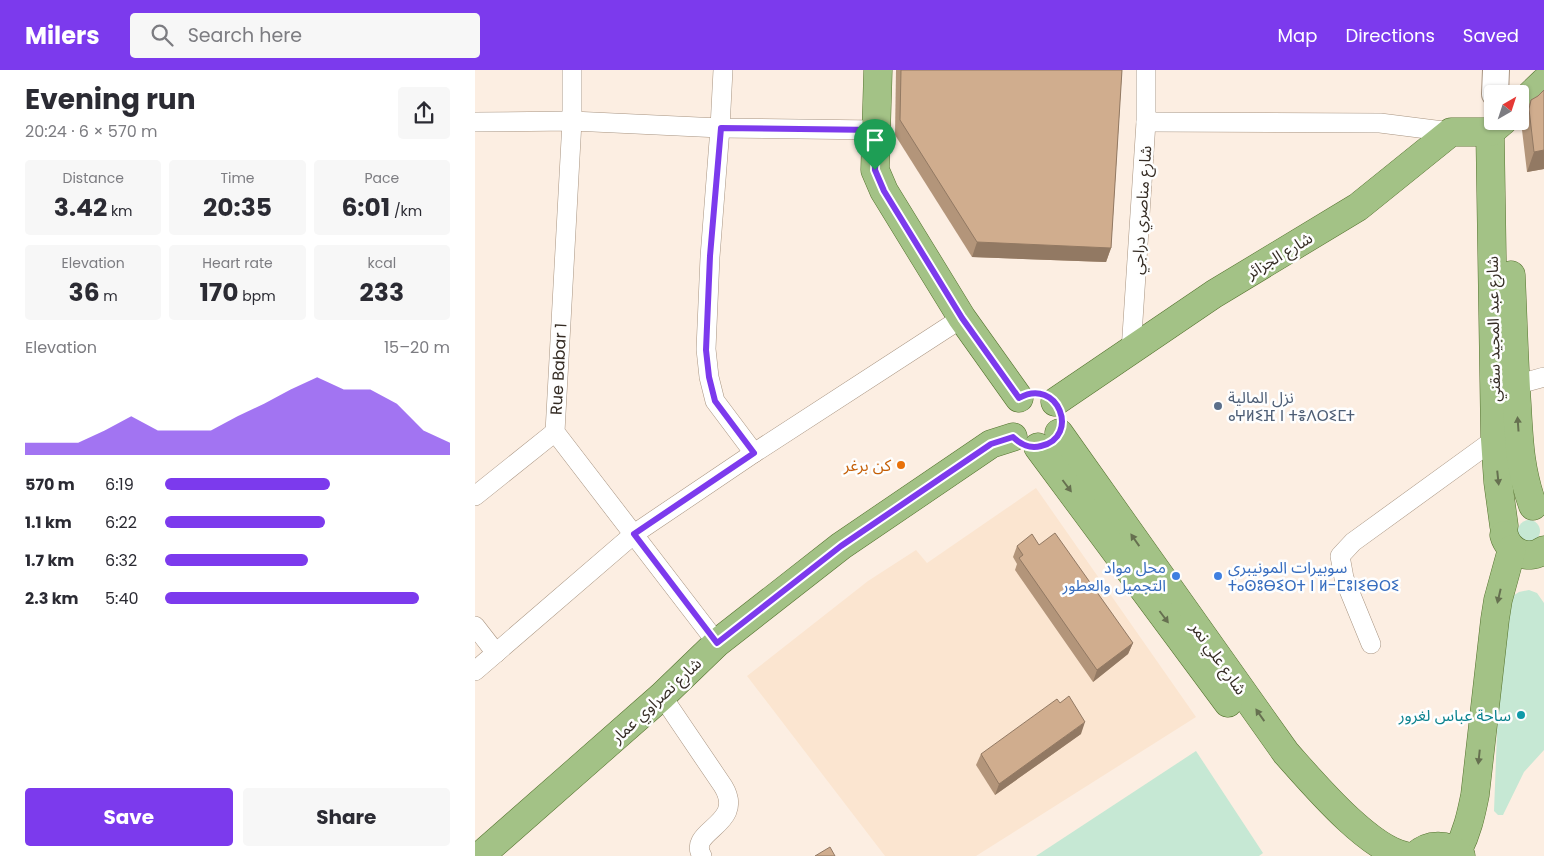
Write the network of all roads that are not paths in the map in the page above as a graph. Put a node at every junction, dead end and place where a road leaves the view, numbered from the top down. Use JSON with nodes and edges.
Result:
{"nodes":[{"id":1,"x":572,"y":70,"type":"edge"},
{"id":2,"x":723,"y":70,"type":"edge"},
{"id":3,"x":878,"y":70,"type":"edge"},
{"id":4,"x":1146,"y":70,"type":"edge"},
{"id":5,"x":1544,"y":82,"type":"edge"},
{"id":6,"x":1529,"y":96,"type":"edge"},
{"id":7,"x":572,"y":121,"type":"junction"},
{"id":8,"x":475,"y":122,"type":"edge"},
{"id":9,"x":1146,"y":122,"type":"junction"},
{"id":10,"x":1484,"y":125,"type":"edge"},
{"id":11,"x":721,"y":128,"type":"junction"},
{"id":12,"x":876,"y":130,"type":"junction"},
{"id":13,"x":1497,"y":130,"type":"edge"},
{"id":14,"x":1498,"y":130,"type":"edge"},
{"id":15,"x":1451,"y":132,"type":"junction"},
{"id":16,"x":962,"y":318,"type":"junction"},
{"id":17,"x":1131,"y":351,"type":"junction"},
{"id":18,"x":1544,"y":376,"type":"edge"},
{"id":19,"x":1515,"y":385,"type":"junction"},
{"id":20,"x":1019,"y":398,"type":"junction"},
{"id":21,"x":1055,"y":402,"type":"junction"},
{"id":22,"x":555,"y":432,"type":"junction"},
{"id":23,"x":1013,"y":437,"type":"junction"},
{"id":24,"x":1495,"y":439,"type":"junction"},
{"id":25,"x":1049,"y":440,"type":"junction"},
{"id":26,"x":754,"y":453,"type":"junction"},
{"id":27,"x":475,"y":496,"type":"edge"},
{"id":28,"x":1539,"y":508,"type":"edge"},
{"id":29,"x":634,"y":534,"type":"junction"},
{"id":30,"x":1508,"y":538,"type":"junction"},
{"id":31,"x":1544,"y":550,"type":"edge"},
{"id":32,"x":475,"y":626,"type":"edge"},
{"id":33,"x":717,"y":643,"type":"junction"},
{"id":34,"x":1371,"y":644,"type":"dead end"},
{"id":35,"x":496,"y":653,"type":"junction"},
{"id":36,"x":475,"y":671,"type":"edge"},
{"id":37,"x":662,"y":696,"type":"junction"},
{"id":38,"x":1459,"y":854,"type":"edge"},
{"id":39,"x":480,"y":856,"type":"edge"},
{"id":40,"x":702,"y":856,"type":"edge"},
{"id":41,"x":1367,"y":856,"type":"edge"},
{"id":42,"x":1406,"y":856,"type":"edge"},
{"id":43,"x":1415,"y":856,"type":"edge"}],
"edges":[{"from":1,"to":7,"type":"street","name":"Rue Babar 1"},
{"from":2,"to":11,"type":"street"},
{"from":3,"to":12,"type":"main road"},
{"from":4,"to":9,"type":"street","name":"شارع مناصري دراجي"},
{"from":5,"to":6,"type":"main road"},
{"from":7,"to":8,"type":"street"},
{"from":7,"to":11,"type":"street"},
{"from":7,"to":22,"type":"street","name":"Rue Babar 1"},
{"from":9,"to":15,"type":"street"},
{"from":9,"to":17,"type":"street","name":"شارع مناصري دراجي"},
{"from":10,"to":15,"type":"main road"},
{"from":11,"to":12,"type":"street"},
{"from":11,"to":26,"type":"street"},
{"from":12,"to":16,"type":"main road"},
{"from":13,"to":24,"type":"main road","name":"شارع عبد المجيد سقني"},
{"from":14,"to":19,"type":"main road","name":"شارع عبد المجيد سقني"},
{"from":15,"to":17,"type":"main road","name":"شارع الجزائر"},
{"from":16,"to":20,"type":"main road"},
{"from":16,"to":26,"type":"street"},
{"from":17,"to":21,"type":"main road","name":"شارع الجزائر"},
{"from":18,"to":19,"type":"street"},
{"from":28,"to":19,"type":"main road","name":"شارع عبد المجيد سقني","one_way":true},
{"from":20,"to":21,"type":"main road"},
{"from":20,"to":23,"type":"main road"},
{"from":21,"to":25,"type":"main road"},
{"from":22,"to":27,"type":"street"},
{"from":22,"to":29,"type":"street","name":"Rue Babar 1"},
{"from":23,"to":25,"type":"main road"},
{"from":23,"to":33,"type":"main road","name":"شارع نصراوي عمار"},
{"from":24,"to":30,"type":"main road","name":"شارع عبد المجيد سقني","one_way":true},
{"from":24,"to":34,"type":"street"},
{"from":25,"to":41,"type":"main road","name":"شارع علي نمر","one_way":true},
{"from":42,"to":25,"type":"main road","name":"شارع علي نمر","one_way":true},
{"from":26,"to":29,"type":"street"},
{"from":28,"to":30,"type":"main road"},
{"from":29,"to":33,"type":"street","name":"Rue Babar 1"},
{"from":29,"to":35,"type":"street"},
{"from":30,"to":31,"type":"main road"},
{"from":30,"to":38,"type":"main road","name":"شارع عبد المجيد سقني","one_way":true},
{"from":32,"to":35,"type":"street"},
{"from":33,"to":37,"type":"main road","name":"شارع نصراوي عمار"},
{"from":35,"to":36,"type":"street"},
{"from":37,"to":39,"type":"main road","name":"شارع نصراوي عمار"},
{"from":37,"to":40,"type":"street"},
{"from":38,"to":43,"type":"main road"}]}
